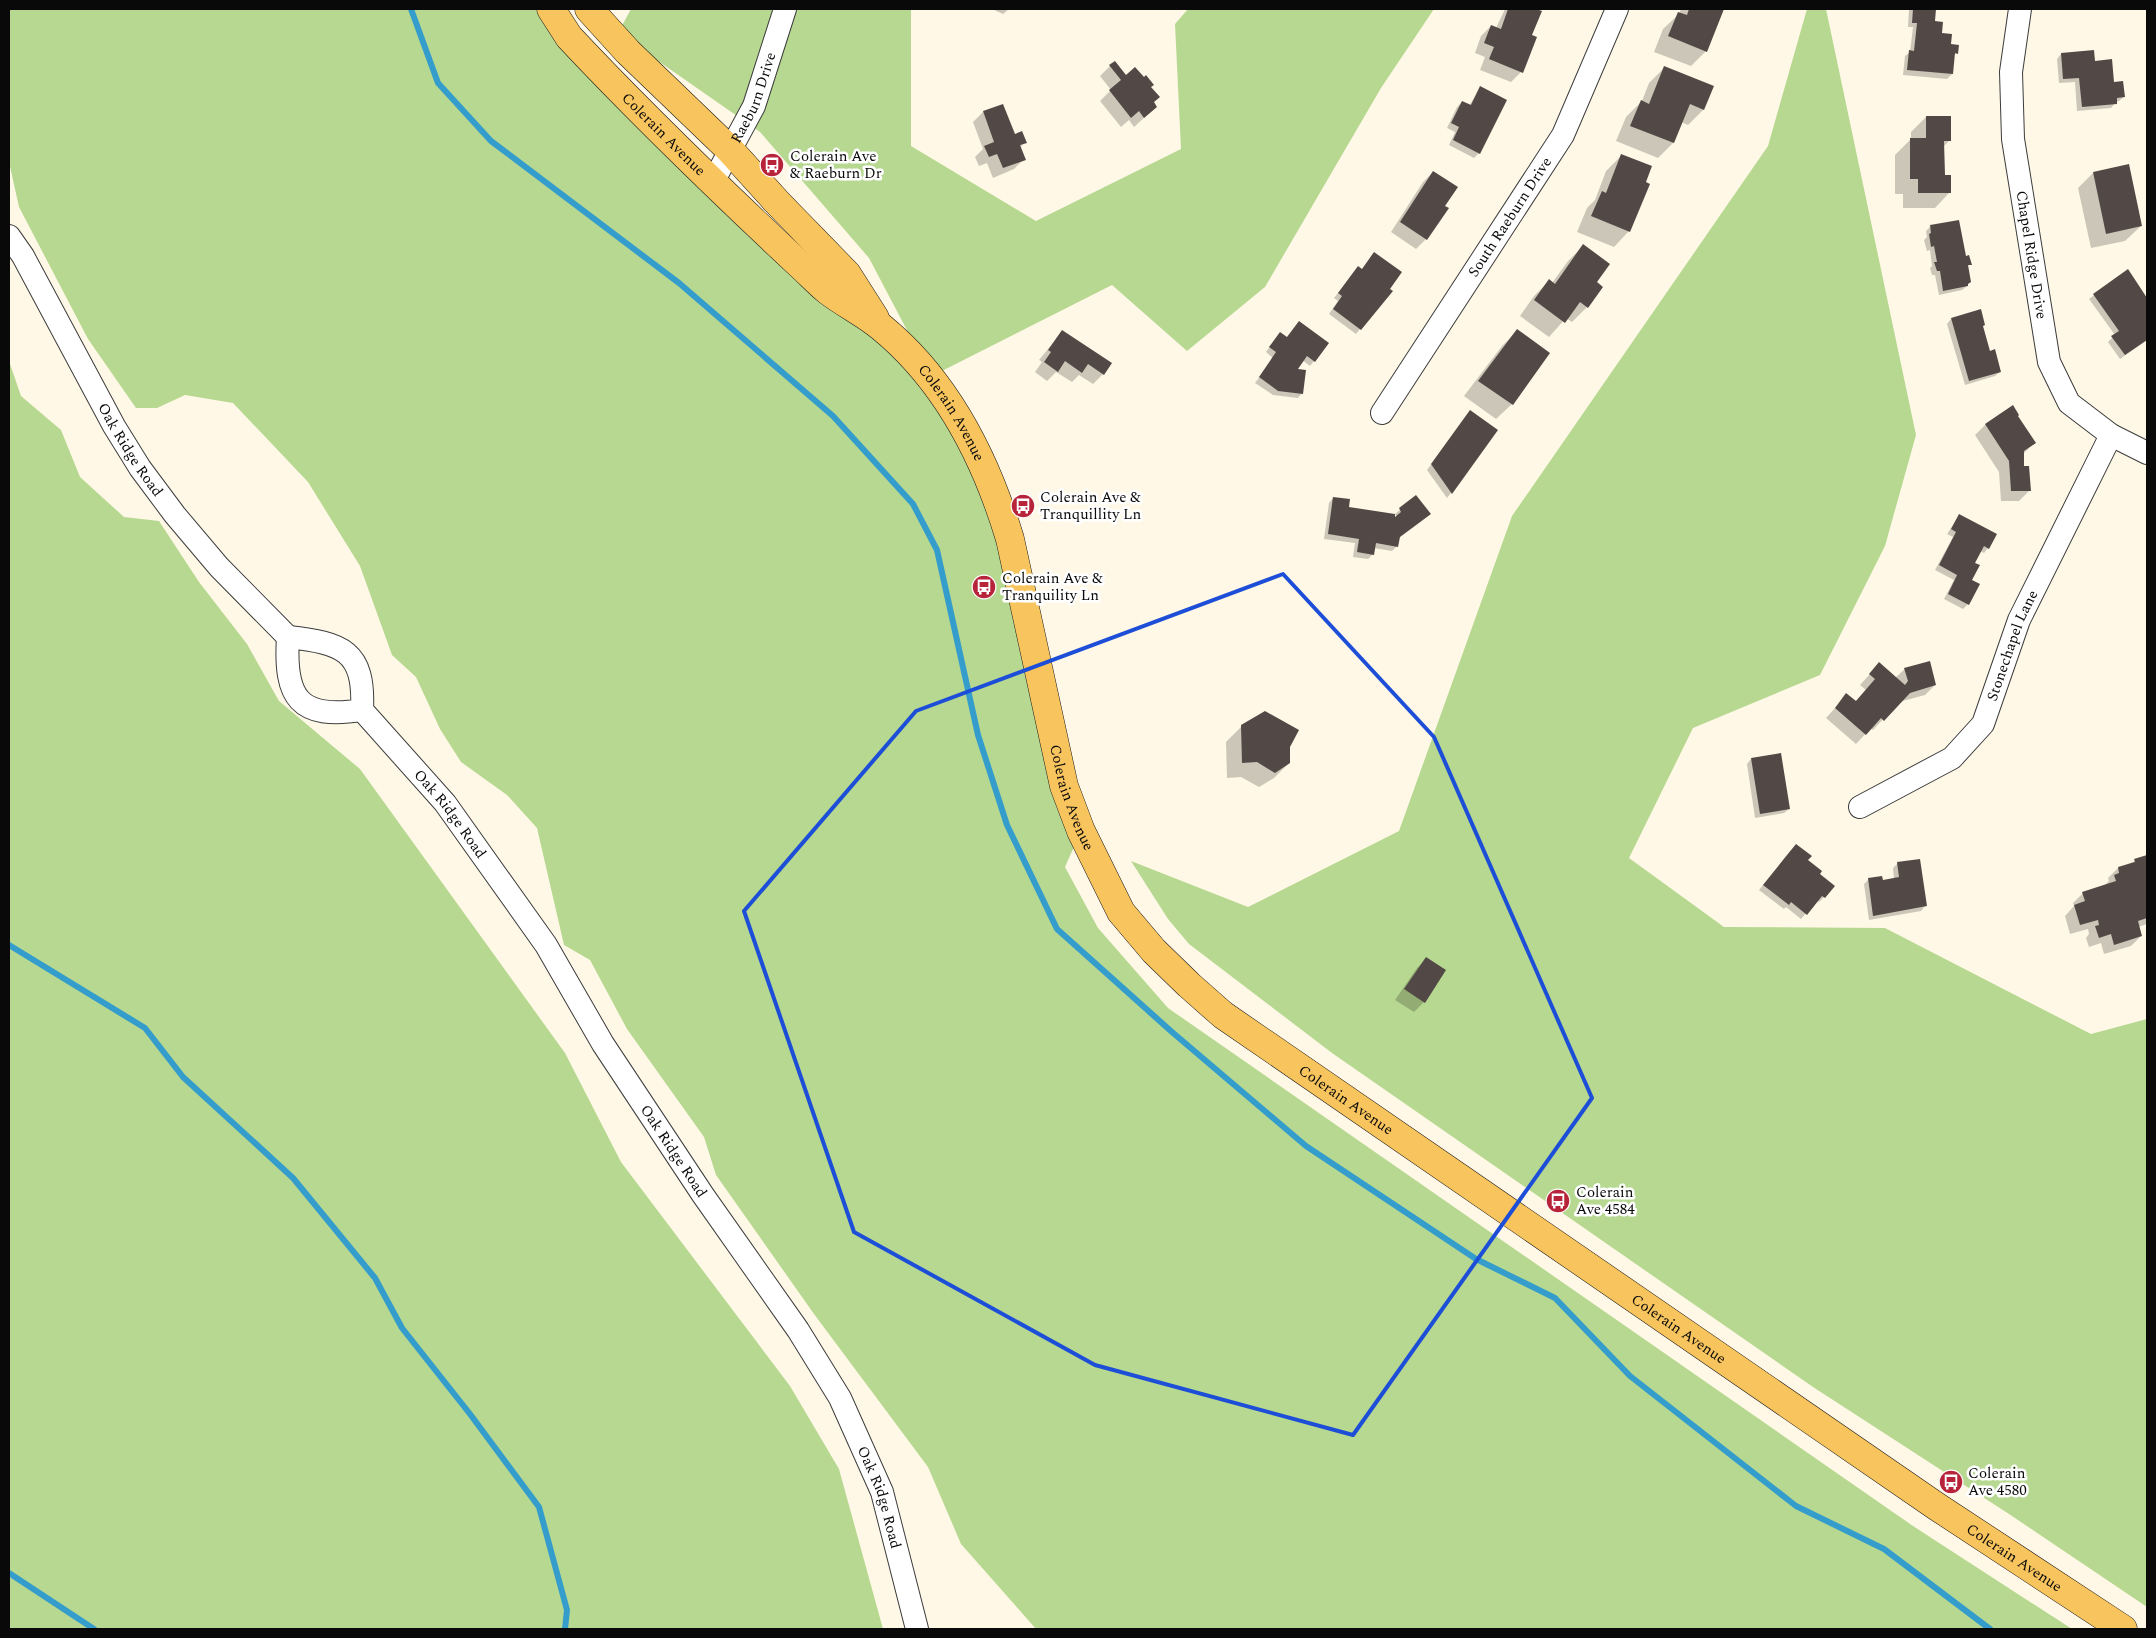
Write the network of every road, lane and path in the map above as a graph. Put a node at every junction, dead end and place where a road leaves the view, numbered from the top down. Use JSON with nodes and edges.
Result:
{"nodes":[{"id":1,"x":551,"y":9,"type":"edge"},
{"id":2,"x":589,"y":9,"type":"edge"},
{"id":3,"x":785,"y":9,"type":"edge"},
{"id":4,"x":1617,"y":9,"type":"edge"},
{"id":5,"x":2020,"y":9,"type":"edge"},
{"id":6,"x":730,"y":150,"type":"junction"},
{"id":7,"x":712,"y":182,"type":"junction"},
{"id":8,"x":9,"y":236,"type":"edge"},
{"id":9,"x":880,"y":326,"type":"junction"},
{"id":10,"x":1382,"y":413,"type":"dead end"},
{"id":11,"x":2111,"y":435,"type":"junction"},
{"id":12,"x":2147,"y":453,"type":"edge"},
{"id":13,"x":288,"y":637,"type":"junction"},
{"id":14,"x":362,"y":710,"type":"junction"},
{"id":15,"x":1860,"y":807,"type":"dead end"},
{"id":16,"x":917,"y":1629,"type":"edge"},
{"id":17,"x":2123,"y":1629,"type":"edge"}],
"edges":[{"from":1,"to":7,"type":"main road","name":"Colerain Avenue"},
{"from":2,"to":6,"type":"main road","name":"Colerain Avenue"},
{"from":3,"to":6,"type":"street","name":"Raeburn Drive"},
{"from":4,"to":10,"type":"street","name":"South Raeburn Drive"},
{"from":5,"to":11,"type":"street","name":"Chapel Ridge Drive"},
{"from":6,"to":7,"type":"street","name":"Raeburn Drive"},
{"from":6,"to":9,"type":"main road","name":"Colerain Avenue"},
{"from":7,"to":9,"type":"main road","name":"Colerain Avenue"},
{"from":8,"to":13,"type":"street","name":"Oak Ridge Road"},
{"from":9,"to":17,"type":"main road","name":"Colerain Avenue"},
{"from":11,"to":12,"type":"street","name":"Chapel Ridge Drive"},
{"from":11,"to":15,"type":"street","name":"Stonechapel Lane"},
{"from":13,"to":14,"type":"street"},
{"from":13,"to":14,"type":"street"},
{"from":14,"to":16,"type":"street","name":"Oak Ridge Road"}]}
